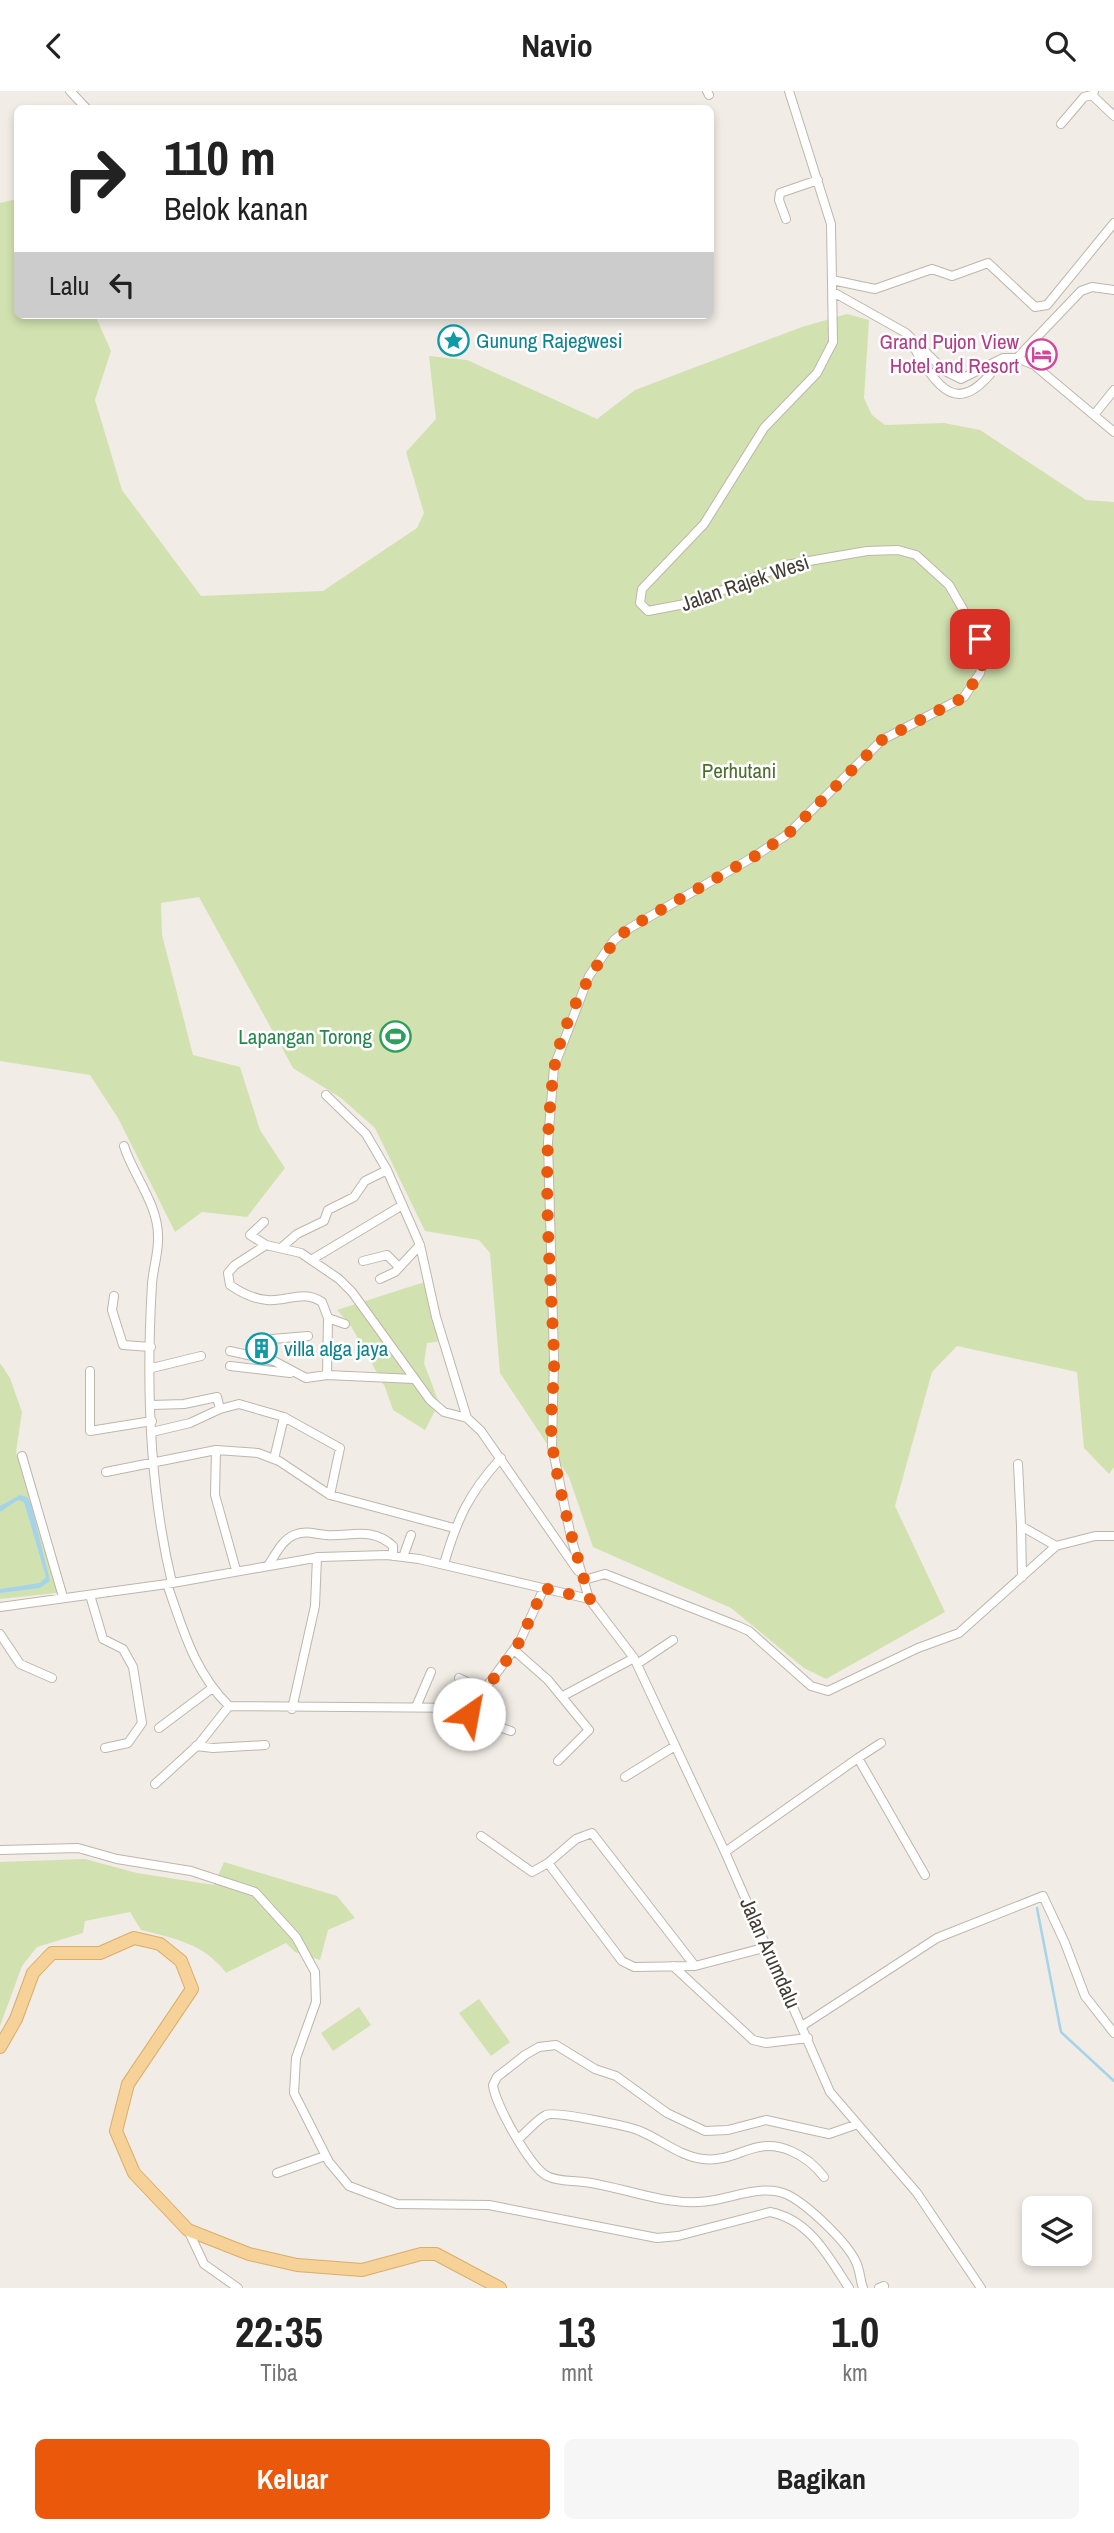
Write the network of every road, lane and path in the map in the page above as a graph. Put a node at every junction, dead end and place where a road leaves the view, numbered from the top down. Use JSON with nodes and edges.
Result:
{"nodes":[{"id":1,"x":70,"y":91,"type":"edge"},
{"id":2,"x":789,"y":91,"type":"edge"},
{"id":3,"x":1093,"y":93,"type":"edge"},
{"id":4,"x":83,"y":105,"type":"edge"},
{"id":5,"x":1114,"y":115,"type":"edge"},
{"id":6,"x":1061,"y":124,"type":"dead end"},
{"id":7,"x":818,"y":180,"type":"junction"},
{"id":8,"x":786,"y":219,"type":"dead end"},
{"id":9,"x":1114,"y":223,"type":"edge"},
{"id":10,"x":832,"y":280,"type":"junction"},
{"id":11,"x":1114,"y":290,"type":"edge"},
{"id":12,"x":833,"y":292,"type":"junction"},
{"id":13,"x":906,"y":333,"type":"junction"},
{"id":14,"x":1003,"y":358,"type":"junction"},
{"id":15,"x":1017,"y":358,"type":"junction"},
{"id":16,"x":1114,"y":390,"type":"edge"},
{"id":17,"x":1094,"y":415,"type":"junction"},
{"id":18,"x":1114,"y":432,"type":"edge"},
{"id":19,"x":326,"y":1095,"type":"dead end"},
{"id":20,"x":124,"y":1146,"type":"dead end"},
{"id":21,"x":387,"y":1170,"type":"junction"},
{"id":22,"x":401,"y":1206,"type":"junction"},
{"id":23,"x":264,"y":1222,"type":"dead end"},
{"id":24,"x":266,"y":1245,"type":"junction"},
{"id":25,"x":420,"y":1245,"type":"junction"},
{"id":26,"x":282,"y":1247,"type":"junction"},
{"id":27,"x":310,"y":1260,"type":"junction"},
{"id":28,"x":363,"y":1261,"type":"dead end"},
{"id":29,"x":398,"y":1266,"type":"junction"},
{"id":30,"x":380,"y":1279,"type":"dead end"},
{"id":31,"x":114,"y":1296,"type":"dead end"},
{"id":32,"x":328,"y":1318,"type":"junction"},
{"id":33,"x":345,"y":1324,"type":"dead end"},
{"id":34,"x":308,"y":1336,"type":"dead end"},
{"id":35,"x":151,"y":1347,"type":"junction"},
{"id":36,"x":230,"y":1350,"type":"dead end"},
{"id":37,"x":201,"y":1356,"type":"dead end"},
{"id":38,"x":264,"y":1358,"type":"junction"},
{"id":39,"x":230,"y":1366,"type":"dead end"},
{"id":40,"x":152,"y":1368,"type":"junction"},
{"id":41,"x":90,"y":1371,"type":"dead end"},
{"id":42,"x":296,"y":1374,"type":"junction"},
{"id":43,"x":327,"y":1375,"type":"junction"},
{"id":44,"x":414,"y":1380,"type":"junction"},
{"id":45,"x":152,"y":1405,"type":"junction"},
{"id":46,"x":220,"y":1409,"type":"junction"},
{"id":47,"x":284,"y":1417,"type":"junction"},
{"id":48,"x":467,"y":1418,"type":"junction"},
{"id":49,"x":152,"y":1421,"type":"junction"},
{"id":50,"x":152,"y":1432,"type":"junction"},
{"id":51,"x":216,"y":1450,"type":"junction"},
{"id":52,"x":22,"y":1455,"type":"dead end"},
{"id":53,"x":501,"y":1458,"type":"junction"},
{"id":54,"x":274,"y":1459,"type":"junction"},
{"id":55,"x":1018,"y":1464,"type":"dead end"},
{"id":56,"x":153,"y":1465,"type":"junction"},
{"id":57,"x":106,"y":1472,"type":"dead end"},
{"id":58,"x":330,"y":1495,"type":"junction"},
{"id":59,"x":1021,"y":1526,"type":"junction"},
{"id":60,"x":454,"y":1528,"type":"junction"},
{"id":61,"x":411,"y":1535,"type":"dead end"},
{"id":62,"x":1114,"y":1536,"type":"edge"},
{"id":63,"x":1056,"y":1546,"type":"junction"},
{"id":64,"x":393,"y":1556,"type":"junction"},
{"id":65,"x":317,"y":1557,"type":"junction"},
{"id":66,"x":403,"y":1557,"type":"junction"},
{"id":67,"x":269,"y":1564,"type":"junction"},
{"id":68,"x":444,"y":1564,"type":"junction"},
{"id":69,"x":236,"y":1570,"type":"junction"},
{"id":70,"x":1022,"y":1577,"type":"junction"},
{"id":71,"x":583,"y":1578,"type":"junction"},
{"id":72,"x":169,"y":1583,"type":"junction"},
{"id":73,"x":544,"y":1588,"type":"junction"},
{"id":74,"x":90,"y":1595,"type":"junction"},
{"id":75,"x":63,"y":1597,"type":"junction"},
{"id":76,"x":590,"y":1599,"type":"junction"},
{"id":77,"x":0,"y":1607,"type":"edge"},
{"id":78,"x":0,"y":1634,"type":"edge"},
{"id":79,"x":673,"y":1640,"type":"dead end"},
{"id":80,"x":514,"y":1650,"type":"junction"},
{"id":81,"x":635,"y":1661,"type":"junction"},
{"id":82,"x":431,"y":1672,"type":"dead end"},
{"id":83,"x":52,"y":1678,"type":"dead end"},
{"id":84,"x":459,"y":1678,"type":"dead end"},
{"id":85,"x":211,"y":1689,"type":"junction"},
{"id":86,"x":483,"y":1690,"type":"junction"},
{"id":87,"x":563,"y":1696,"type":"junction"},
{"id":88,"x":229,"y":1706,"type":"junction"},
{"id":89,"x":416,"y":1707,"type":"junction"},
{"id":90,"x":471,"y":1708,"type":"junction"},
{"id":91,"x":292,"y":1709,"type":"junction"},
{"id":92,"x":159,"y":1728,"type":"dead end"},
{"id":93,"x":511,"y":1731,"type":"dead end"},
{"id":94,"x":881,"y":1743,"type":"dead end"},
{"id":95,"x":265,"y":1745,"type":"dead end"},
{"id":96,"x":197,"y":1746,"type":"junction"},
{"id":97,"x":675,"y":1746,"type":"junction"},
{"id":98,"x":105,"y":1748,"type":"dead end"},
{"id":99,"x":858,"y":1758,"type":"junction"},
{"id":100,"x":558,"y":1761,"type":"dead end"},
{"id":101,"x":625,"y":1777,"type":"dead end"},
{"id":102,"x":155,"y":1784,"type":"dead end"},
{"id":103,"x":481,"y":1836,"type":"dead end"},
{"id":104,"x":0,"y":1850,"type":"edge"},
{"id":105,"x":725,"y":1852,"type":"junction"},
{"id":106,"x":548,"y":1863,"type":"junction"},
{"id":107,"x":925,"y":1875,"type":"dead end"},
{"id":108,"x":767,"y":1947,"type":"junction"},
{"id":109,"x":673,"y":1966,"type":"junction"},
{"id":110,"x":695,"y":1966,"type":"junction"},
{"id":111,"x":802,"y":2026,"type":"junction"},
{"id":112,"x":1114,"y":2033,"type":"edge"},
{"id":113,"x":807,"y":2038,"type":"junction"},
{"id":114,"x":0,"y":2047,"type":"edge"},
{"id":115,"x":855,"y":2125,"type":"junction"},
{"id":116,"x":518,"y":2139,"type":"junction"},
{"id":117,"x":325,"y":2156,"type":"junction"},
{"id":118,"x":277,"y":2173,"type":"dead end"},
{"id":119,"x":824,"y":2178,"type":"dead end"},
{"id":120,"x":188,"y":2230,"type":"junction"},
{"id":121,"x":238,"y":2288,"type":"edge"},
{"id":122,"x":500,"y":2288,"type":"edge"},
{"id":123,"x":849,"y":2288,"type":"edge"},
{"id":124,"x":863,"y":2288,"type":"edge"},
{"id":125,"x":981,"y":2288,"type":"edge"}],
"edges":[{"from":1,"to":4,"type":"street"},
{"from":2,"to":7,"type":"street","name":"Jalan Rajek Wesi"},
{"from":3,"to":5,"type":"street"},
{"from":3,"to":6,"type":"street"},
{"from":7,"to":8,"type":"street"},
{"from":7,"to":10,"type":"street","name":"Jalan Rajek Wesi"},
{"from":9,"to":10,"type":"street"},
{"from":10,"to":12,"type":"street","name":"Jalan Rajek Wesi"},
{"from":11,"to":15,"type":"street"},
{"from":12,"to":13,"type":"street"},
{"from":12,"to":71,"type":"street","name":"Jalan Rajek Wesi"},
{"from":13,"to":14,"type":"street"},
{"from":13,"to":14,"type":"street"},
{"from":14,"to":15,"type":"street"},
{"from":15,"to":17,"type":"street"},
{"from":16,"to":17,"type":"street"},
{"from":17,"to":18,"type":"street"},
{"from":19,"to":21,"type":"street"},
{"from":20,"to":35,"type":"street"},
{"from":21,"to":22,"type":"street"},
{"from":21,"to":26,"type":"street"},
{"from":22,"to":25,"type":"street"},
{"from":22,"to":27,"type":"street"},
{"from":23,"to":24,"type":"street"},
{"from":24,"to":26,"type":"street"},
{"from":24,"to":32,"type":"street"},
{"from":25,"to":29,"type":"street"},
{"from":25,"to":48,"type":"street"},
{"from":26,"to":27,"type":"street"},
{"from":27,"to":44,"type":"street"},
{"from":28,"to":29,"type":"street"},
{"from":29,"to":30,"type":"street"},
{"from":31,"to":35,"type":"street"},
{"from":32,"to":33,"type":"street"},
{"from":32,"to":43,"type":"street"},
{"from":34,"to":38,"type":"street"},
{"from":35,"to":40,"type":"street"},
{"from":36,"to":38,"type":"street"},
{"from":37,"to":40,"type":"street"},
{"from":38,"to":42,"type":"street"},
{"from":39,"to":42,"type":"street"},
{"from":40,"to":45,"type":"street"},
{"from":41,"to":49,"type":"street"},
{"from":42,"to":43,"type":"street"},
{"from":43,"to":44,"type":"street"},
{"from":44,"to":48,"type":"street"},
{"from":45,"to":46,"type":"street"},
{"from":45,"to":49,"type":"street"},
{"from":46,"to":47,"type":"street"},
{"from":46,"to":50,"type":"street"},
{"from":47,"to":54,"type":"street"},
{"from":47,"to":58,"type":"street"},
{"from":48,"to":53,"type":"street"},
{"from":49,"to":50,"type":"street"},
{"from":50,"to":56,"type":"street"},
{"from":51,"to":54,"type":"street"},
{"from":51,"to":56,"type":"street"},
{"from":51,"to":69,"type":"street"},
{"from":52,"to":75,"type":"street"},
{"from":53,"to":60,"type":"street"},
{"from":53,"to":71,"type":"street"},
{"from":54,"to":58,"type":"street"},
{"from":55,"to":59,"type":"street"},
{"from":56,"to":57,"type":"street"},
{"from":56,"to":72,"type":"street"},
{"from":58,"to":60,"type":"street"},
{"from":59,"to":63,"type":"street"},
{"from":59,"to":70,"type":"street"},
{"from":60,"to":68,"type":"street"},
{"from":61,"to":66,"type":"street"},
{"from":62,"to":63,"type":"street"},
{"from":63,"to":70,"type":"street"},
{"from":64,"to":65,"type":"street"},
{"from":64,"to":66,"type":"street"},
{"from":64,"to":67,"type":"street"},
{"from":65,"to":67,"type":"street"},
{"from":65,"to":91,"type":"street"},
{"from":66,"to":68,"type":"street"},
{"from":67,"to":69,"type":"street"},
{"from":68,"to":73,"type":"street"},
{"from":69,"to":72,"type":"street"},
{"from":70,"to":71,"type":"street"},
{"from":71,"to":76,"type":"street","name":"Jalan Rajek Wesi"},
{"from":72,"to":74,"type":"street"},
{"from":72,"to":85,"type":"street"},
{"from":73,"to":76,"type":"street"},
{"from":73,"to":80,"type":"street"},
{"from":74,"to":75,"type":"street"},
{"from":74,"to":98,"type":"street"},
{"from":75,"to":77,"type":"street"},
{"from":76,"to":81,"type":"street","name":"Jalan Arumdalu"},
{"from":78,"to":83,"type":"street"},
{"from":79,"to":81,"type":"street"},
{"from":80,"to":86,"type":"street"},
{"from":80,"to":87,"type":"street"},
{"from":81,"to":87,"type":"street"},
{"from":81,"to":97,"type":"street","name":"Jalan Arumdalu"},
{"from":82,"to":89,"type":"street"},
{"from":84,"to":86,"type":"street"},
{"from":85,"to":88,"type":"street"},
{"from":85,"to":92,"type":"street"},
{"from":86,"to":90,"type":"street"},
{"from":87,"to":100,"type":"street"},
{"from":88,"to":91,"type":"street"},
{"from":88,"to":96,"type":"street"},
{"from":89,"to":90,"type":"street"},
{"from":89,"to":91,"type":"street"},
{"from":90,"to":93,"type":"street"},
{"from":94,"to":99,"type":"street"},
{"from":95,"to":96,"type":"street"},
{"from":96,"to":102,"type":"street"},
{"from":97,"to":101,"type":"street"},
{"from":97,"to":105,"type":"street","name":"Jalan Arumdalu"},
{"from":99,"to":105,"type":"street"},
{"from":99,"to":107,"type":"street"},
{"from":103,"to":106,"type":"street"},
{"from":104,"to":117,"type":"street"},
{"from":105,"to":108,"type":"street","name":"Jalan Arumdalu"},
{"from":106,"to":109,"type":"street"},
{"from":106,"to":110,"type":"street"},
{"from":108,"to":110,"type":"street"},
{"from":108,"to":111,"type":"street","name":"Jalan Arumdalu"},
{"from":109,"to":110,"type":"street"},
{"from":109,"to":113,"type":"street"},
{"from":111,"to":112,"type":"street"},
{"from":111,"to":113,"type":"street","name":"Jalan Arumdalu"},
{"from":113,"to":115,"type":"street","name":"Jalan Arumdalu"},
{"from":114,"to":120,"type":"main road"},
{"from":115,"to":116,"type":"street"},
{"from":115,"to":125,"type":"street","name":"Jalan Arumdalu"},
{"from":116,"to":119,"type":"street"},
{"from":116,"to":124,"type":"street"},
{"from":117,"to":118,"type":"street"},
{"from":117,"to":123,"type":"street"},
{"from":120,"to":121,"type":"street"},
{"from":120,"to":122,"type":"main road"}]}
